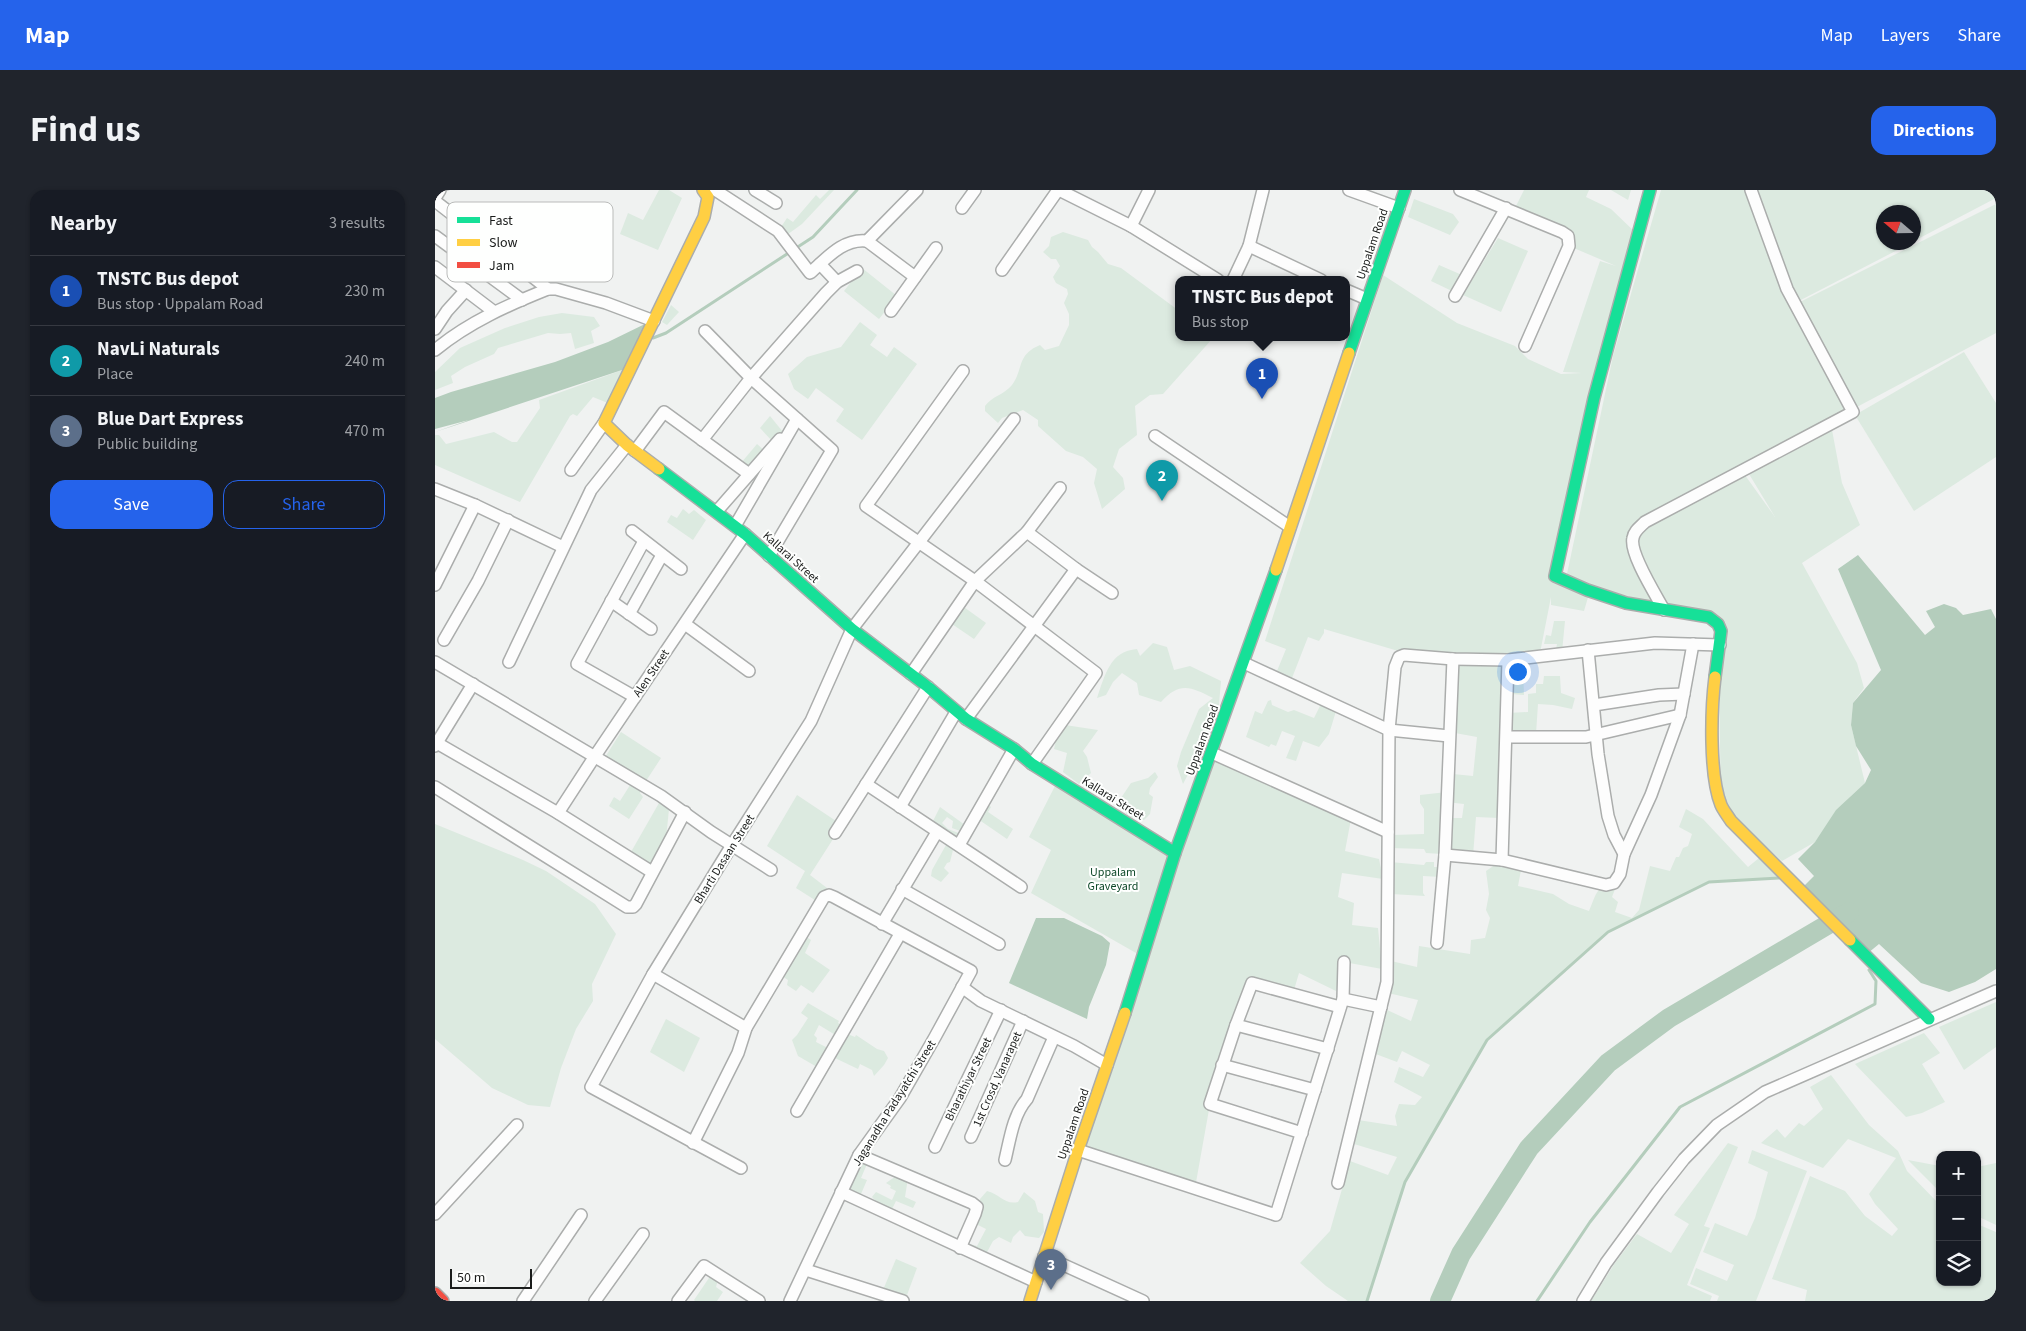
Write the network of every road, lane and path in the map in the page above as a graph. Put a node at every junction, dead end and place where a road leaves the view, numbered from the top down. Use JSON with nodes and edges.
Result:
{"nodes":[{"id":1,"x":440,"y":190,"type":"edge"},
{"id":2,"x":703,"y":190,"type":"edge"},
{"id":3,"x":715,"y":190,"type":"edge"},
{"id":4,"x":755,"y":190,"type":"edge"},
{"id":5,"x":917,"y":190,"type":"edge"},
{"id":6,"x":975,"y":190,"type":"edge"},
{"id":7,"x":1059,"y":190,"type":"edge"},
{"id":8,"x":1149,"y":190,"type":"edge"},
{"id":9,"x":1263,"y":190,"type":"edge"},
{"id":10,"x":1349,"y":190,"type":"edge"},
{"id":11,"x":1405,"y":190,"type":"edge"},
{"id":12,"x":1460,"y":190,"type":"edge"},
{"id":13,"x":1650,"y":190,"type":"edge"},
{"id":14,"x":1751,"y":190,"type":"edge"},
{"id":15,"x":435,"y":199,"type":"edge"},
{"id":16,"x":776,"y":203,"type":"dead end"},
{"id":17,"x":962,"y":208,"type":"dead end"},
{"id":18,"x":1399,"y":208,"type":"junction"},
{"id":19,"x":1506,"y":208,"type":"junction"},
{"id":20,"x":447,"y":209,"type":"edge"},
{"id":21,"x":1131,"y":226,"type":"junction"},
{"id":22,"x":435,"y":236,"type":"edge"},
{"id":23,"x":867,"y":241,"type":"junction"},
{"id":24,"x":447,"y":245,"type":"edge"},
{"id":25,"x":1249,"y":246,"type":"junction"},
{"id":26,"x":936,"y":248,"type":"dead end"},
{"id":27,"x":820,"y":264,"type":"junction"},
{"id":28,"x":857,"y":270,"type":"dead end"},
{"id":29,"x":1002,"y":270,"type":"dead end"},
{"id":30,"x":1212,"y":276,"type":"edge"},
{"id":31,"x":1235,"y":276,"type":"edge"},
{"id":32,"x":1313,"y":276,"type":"edge"},
{"id":33,"x":915,"y":277,"type":"junction"},
{"id":34,"x":453,"y":282,"type":"edge"},
{"id":35,"x":498,"y":282,"type":"edge"},
{"id":36,"x":539,"y":282,"type":"edge"},
{"id":37,"x":837,"y":282,"type":"junction"},
{"id":38,"x":548,"y":289,"type":"junction"},
{"id":39,"x":466,"y":290,"type":"junction"},
{"id":40,"x":1350,"y":292,"type":"edge"},
{"id":41,"x":1455,"y":296,"type":"dead end"},
{"id":42,"x":1367,"y":299,"type":"junction"},
{"id":43,"x":522,"y":300,"type":"junction"},
{"id":44,"x":493,"y":311,"type":"junction"},
{"id":45,"x":891,"y":311,"type":"dead end"},
{"id":46,"x":653,"y":323,"type":"junction"},
{"id":47,"x":435,"y":328,"type":"edge"},
{"id":48,"x":705,"y":331,"type":"dead end"},
{"id":49,"x":451,"y":336,"type":"junction"},
{"id":50,"x":1525,"y":346,"type":"dead end"},
{"id":51,"x":435,"y":350,"type":"edge"},
{"id":52,"x":963,"y":371,"type":"dead end"},
{"id":53,"x":751,"y":378,"type":"junction"},
{"id":54,"x":797,"y":419,"type":"junction"},
{"id":55,"x":1014,"y":420,"type":"dead end"},
{"id":56,"x":604,"y":423,"type":"junction"},
{"id":57,"x":1155,"y":436,"type":"dead end"},
{"id":58,"x":702,"y":440,"type":"junction"},
{"id":59,"x":631,"y":448,"type":"junction"},
{"id":60,"x":571,"y":470,"type":"dead end"},
{"id":61,"x":749,"y":474,"type":"junction"},
{"id":62,"x":1060,"y":488,"type":"dead end"},
{"id":63,"x":435,"y":489,"type":"edge"},
{"id":64,"x":475,"y":505,"type":"junction"},
{"id":65,"x":717,"y":511,"type":"junction"},
{"id":66,"x":508,"y":520,"type":"junction"},
{"id":67,"x":735,"y":526,"type":"junction"},
{"id":68,"x":1289,"y":527,"type":"junction"},
{"id":69,"x":632,"y":531,"type":"dead end"},
{"id":70,"x":1027,"y":532,"type":"junction"},
{"id":71,"x":745,"y":534,"type":"junction"},
{"id":72,"x":644,"y":541,"type":"junction"},
{"id":73,"x":920,"y":543,"type":"junction"},
{"id":74,"x":563,"y":547,"type":"junction"},
{"id":75,"x":662,"y":555,"type":"junction"},
{"id":76,"x":769,"y":556,"type":"junction"},
{"id":77,"x":1077,"y":569,"type":"junction"},
{"id":78,"x":681,"y":570,"type":"dead end"},
{"id":79,"x":975,"y":582,"type":"junction"},
{"id":80,"x":435,"y":585,"type":"edge"},
{"id":81,"x":1112,"y":593,"type":"dead end"},
{"id":82,"x":611,"y":602,"type":"junction"},
{"id":83,"x":1663,"y":610,"type":"junction"},
{"id":84,"x":629,"y":614,"type":"junction"},
{"id":85,"x":685,"y":624,"type":"junction"},
{"id":86,"x":1034,"y":627,"type":"junction"},
{"id":87,"x":651,"y":629,"type":"dead end"},
{"id":88,"x":852,"y":629,"type":"junction"},
{"id":89,"x":444,"y":640,"type":"dead end"},
{"id":90,"x":1693,"y":644,"type":"junction"},
{"id":91,"x":1719,"y":645,"type":"junction"},
{"id":92,"x":1588,"y":650,"type":"junction"},
{"id":93,"x":1453,"y":659,"type":"junction"},
{"id":94,"x":1508,"y":660,"type":"junction"},
{"id":95,"x":435,"y":662,"type":"edge"},
{"id":96,"x":509,"y":662,"type":"dead end"},
{"id":97,"x":1244,"y":663,"type":"junction"},
{"id":98,"x":749,"y":671,"type":"dead end"},
{"id":99,"x":911,"y":674,"type":"junction"},
{"id":100,"x":473,"y":684,"type":"junction"},
{"id":101,"x":928,"y":687,"type":"junction"},
{"id":102,"x":1684,"y":694,"type":"junction"},
{"id":103,"x":635,"y":697,"type":"junction"},
{"id":104,"x":1594,"y":705,"type":"junction"},
{"id":105,"x":956,"y":712,"type":"junction"},
{"id":106,"x":1680,"y":715,"type":"junction"},
{"id":107,"x":966,"y":719,"type":"junction"},
{"id":108,"x":1389,"y":730,"type":"junction"},
{"id":109,"x":1597,"y":735,"type":"junction"},
{"id":110,"x":1449,"y":736,"type":"junction"},
{"id":111,"x":1507,"y":737,"type":"junction"},
{"id":112,"x":436,"y":744,"type":"edge"},
{"id":113,"x":1014,"y":749,"type":"junction"},
{"id":114,"x":1212,"y":753,"type":"junction"},
{"id":115,"x":595,"y":756,"type":"junction"},
{"id":116,"x":1032,"y":764,"type":"junction"},
{"id":117,"x":866,"y":784,"type":"junction"},
{"id":118,"x":435,"y":787,"type":"edge"},
{"id":119,"x":900,"y":807,"type":"junction"},
{"id":120,"x":685,"y":812,"type":"junction"},
{"id":121,"x":558,"y":813,"type":"junction"},
{"id":122,"x":937,"y":832,"type":"junction"},
{"id":123,"x":1388,"y":832,"type":"junction"},
{"id":124,"x":835,"y":833,"type":"dead end"},
{"id":125,"x":959,"y":844,"type":"junction"},
{"id":126,"x":731,"y":845,"type":"junction"},
{"id":127,"x":1175,"y":853,"type":"junction"},
{"id":128,"x":1624,"y":854,"type":"junction"},
{"id":129,"x":1445,"y":855,"type":"junction"},
{"id":130,"x":1502,"y":860,"type":"junction"},
{"id":131,"x":771,"y":870,"type":"dead end"},
{"id":132,"x":652,"y":872,"type":"junction"},
{"id":133,"x":1021,"y":887,"type":"dead end"},
{"id":134,"x":902,"y":889,"type":"junction"},
{"id":135,"x":882,"y":924,"type":"junction"},
{"id":136,"x":900,"y":934,"type":"junction"},
{"id":137,"x":1437,"y":943,"type":"dead end"},
{"id":138,"x":999,"y":944,"type":"dead end"},
{"id":139,"x":1344,"y":962,"type":"dead end"},
{"id":140,"x":653,"y":974,"type":"junction"},
{"id":141,"x":962,"y":988,"type":"junction"},
{"id":142,"x":1996,"y":991,"type":"edge"},
{"id":143,"x":1342,"y":1003,"type":"junction"},
{"id":144,"x":1381,"y":1007,"type":"junction"},
{"id":145,"x":1001,"y":1010,"type":"junction"},
{"id":146,"x":1929,"y":1019,"type":"junction"},
{"id":147,"x":1023,"y":1021,"type":"junction"},
{"id":148,"x":1236,"y":1024,"type":"junction"},
{"id":149,"x":746,"y":1028,"type":"junction"},
{"id":150,"x":1054,"y":1037,"type":"junction"},
{"id":151,"x":1328,"y":1049,"type":"junction"},
{"id":152,"x":1107,"y":1065,"type":"junction"},
{"id":153,"x":1222,"y":1065,"type":"junction"},
{"id":154,"x":1315,"y":1090,"type":"junction"},
{"id":155,"x":797,"y":1110,"type":"dead end"},
{"id":156,"x":517,"y":1125,"type":"dead end"},
{"id":157,"x":1301,"y":1133,"type":"junction"},
{"id":158,"x":971,"y":1137,"type":"dead end"},
{"id":159,"x":693,"y":1143,"type":"junction"},
{"id":160,"x":935,"y":1147,"type":"dead end"},
{"id":161,"x":1078,"y":1150,"type":"junction"},
{"id":162,"x":859,"y":1155,"type":"junction"},
{"id":163,"x":1005,"y":1160,"type":"dead end"},
{"id":164,"x":741,"y":1168,"type":"dead end"},
{"id":165,"x":1338,"y":1184,"type":"dead end"},
{"id":166,"x":841,"y":1192,"type":"junction"},
{"id":167,"x":435,"y":1214,"type":"edge"},
{"id":168,"x":581,"y":1215,"type":"dead end"},
{"id":169,"x":643,"y":1234,"type":"dead end"},
{"id":170,"x":960,"y":1248,"type":"junction"},
{"id":171,"x":1044,"y":1256,"type":"junction"},
{"id":172,"x":806,"y":1270,"type":"junction"},
{"id":173,"x":1036,"y":1282,"type":"junction"},
{"id":174,"x":435,"y":1293,"type":"edge"},
{"id":175,"x":443,"y":1301,"type":"edge"},
{"id":176,"x":523,"y":1301,"type":"edge"},
{"id":177,"x":595,"y":1301,"type":"edge"},
{"id":178,"x":679,"y":1301,"type":"edge"},
{"id":179,"x":759,"y":1301,"type":"edge"},
{"id":180,"x":790,"y":1301,"type":"edge"},
{"id":181,"x":903,"y":1301,"type":"edge"},
{"id":182,"x":1030,"y":1301,"type":"edge"},
{"id":183,"x":1143,"y":1301,"type":"edge"},
{"id":184,"x":1583,"y":1301,"type":"edge"}],
"edges":[{"from":1,"to":15,"type":"street"},
{"from":2,"to":46,"type":"street"},
{"from":3,"to":27,"type":"street"},
{"from":4,"to":16,"type":"street"},
{"from":5,"to":23,"type":"street"},
{"from":6,"to":17,"type":"street"},
{"from":7,"to":21,"type":"street"},
{"from":7,"to":29,"type":"street"},
{"from":8,"to":21,"type":"street"},
{"from":9,"to":25,"type":"street"},
{"from":10,"to":18,"type":"street"},
{"from":11,"to":18,"type":"street","name":"Uppalam Road"},
{"from":12,"to":19,"type":"street"},
{"from":13,"to":83,"type":"street"},
{"from":14,"to":83,"type":"street"},
{"from":15,"to":20,"type":"street"},
{"from":18,"to":42,"type":"street","name":"Uppalam Road"},
{"from":19,"to":41,"type":"street"},
{"from":19,"to":50,"type":"street"},
{"from":21,"to":30,"type":"street"},
{"from":22,"to":24,"type":"street"},
{"from":23,"to":27,"type":"street"},
{"from":23,"to":33,"type":"street"},
{"from":25,"to":31,"type":"street"},
{"from":25,"to":32,"type":"street"},
{"from":26,"to":33,"type":"street"},
{"from":27,"to":37,"type":"street"},
{"from":28,"to":37,"type":"street"},
{"from":33,"to":45,"type":"street"},
{"from":34,"to":39,"type":"street"},
{"from":35,"to":43,"type":"street"},
{"from":36,"to":38,"type":"street"},
{"from":37,"to":53,"type":"street"},
{"from":38,"to":43,"type":"street"},
{"from":38,"to":46,"type":"street"},
{"from":39,"to":44,"type":"street"},
{"from":39,"to":47,"type":"street"},
{"from":40,"to":42,"type":"street"},
{"from":42,"to":68,"type":"street","name":"Uppalam Road"},
{"from":43,"to":44,"type":"street"},
{"from":44,"to":49,"type":"street"},
{"from":46,"to":56,"type":"street"},
{"from":47,"to":49,"type":"street"},
{"from":48,"to":53,"type":"street"},
{"from":49,"to":51,"type":"street"},
{"from":52,"to":73,"type":"street"},
{"from":53,"to":54,"type":"street"},
{"from":53,"to":58,"type":"street"},
{"from":54,"to":61,"type":"street"},
{"from":54,"to":67,"type":"street"},
{"from":54,"to":76,"type":"street"},
{"from":55,"to":73,"type":"street","name":"Bharti Dasaan Street"},
{"from":56,"to":59,"type":"street","name":"Kallarai Street"},
{"from":56,"to":60,"type":"street"},
{"from":57,"to":68,"type":"street"},
{"from":58,"to":59,"type":"street"},
{"from":58,"to":61,"type":"street"},
{"from":59,"to":65,"type":"street","name":"Kallarai Street"},
{"from":59,"to":74,"type":"street"},
{"from":61,"to":65,"type":"street"},
{"from":62,"to":70,"type":"street"},
{"from":63,"to":64,"type":"street"},
{"from":64,"to":66,"type":"street"},
{"from":64,"to":80,"type":"street"},
{"from":65,"to":67,"type":"street","name":"Kallarai Street"},
{"from":66,"to":74,"type":"street"},
{"from":66,"to":89,"type":"street"},
{"from":67,"to":71,"type":"street","name":"Kallarai Street"},
{"from":68,"to":97,"type":"street","name":"Uppalam Road"},
{"from":69,"to":72,"type":"street"},
{"from":70,"to":77,"type":"street"},
{"from":70,"to":79,"type":"street"},
{"from":71,"to":76,"type":"street","name":"Kallarai Street"},
{"from":71,"to":85,"type":"street","name":"Alen Street"},
{"from":72,"to":75,"type":"street"},
{"from":72,"to":82,"type":"street"},
{"from":73,"to":79,"type":"street"},
{"from":73,"to":88,"type":"street","name":"Bharti Dasaan Street"},
{"from":74,"to":96,"type":"street"},
{"from":75,"to":78,"type":"street"},
{"from":75,"to":84,"type":"street"},
{"from":76,"to":88,"type":"street","name":"Kallarai Street"},
{"from":77,"to":81,"type":"street"},
{"from":77,"to":86,"type":"street"},
{"from":79,"to":86,"type":"street"},
{"from":79,"to":99,"type":"street"},
{"from":82,"to":84,"type":"street"},
{"from":82,"to":103,"type":"street"},
{"from":83,"to":91,"type":"street"},
{"from":84,"to":87,"type":"street"},
{"from":85,"to":98,"type":"street"},
{"from":85,"to":103,"type":"street","name":"Alen Street"},
{"from":86,"to":107,"type":"street"},
{"from":86,"to":116,"type":"street"},
{"from":88,"to":99,"type":"street","name":"Kallarai Street"},
{"from":88,"to":126,"type":"street","name":"Bharti Dasaan Street"},
{"from":90,"to":91,"type":"street"},
{"from":90,"to":92,"type":"street"},
{"from":90,"to":102,"type":"street"},
{"from":91,"to":146,"type":"street"},
{"from":92,"to":94,"type":"street"},
{"from":92,"to":104,"type":"street"},
{"from":93,"to":94,"type":"street"},
{"from":93,"to":108,"type":"street"},
{"from":93,"to":110,"type":"street"},
{"from":94,"to":111,"type":"street"},
{"from":95,"to":100,"type":"street"},
{"from":97,"to":108,"type":"street"},
{"from":97,"to":114,"type":"street","name":"Uppalam Road"},
{"from":99,"to":101,"type":"street","name":"Kallarai Street"},
{"from":100,"to":112,"type":"street"},
{"from":100,"to":115,"type":"street"},
{"from":101,"to":105,"type":"street","name":"Kallarai Street"},
{"from":101,"to":117,"type":"street"},
{"from":102,"to":104,"type":"street"},
{"from":102,"to":106,"type":"street"},
{"from":103,"to":115,"type":"street","name":"Alen Street"},
{"from":104,"to":109,"type":"street"},
{"from":105,"to":107,"type":"street","name":"Kallarai Street"},
{"from":105,"to":119,"type":"street"},
{"from":106,"to":109,"type":"street"},
{"from":106,"to":128,"type":"street"},
{"from":107,"to":113,"type":"street","name":"Kallarai Street"},
{"from":108,"to":110,"type":"street"},
{"from":108,"to":123,"type":"street"},
{"from":109,"to":111,"type":"street"},
{"from":109,"to":128,"type":"street"},
{"from":110,"to":129,"type":"street"},
{"from":111,"to":130,"type":"street"},
{"from":112,"to":121,"type":"street"},
{"from":113,"to":116,"type":"street","name":"Kallarai Street"},
{"from":113,"to":125,"type":"street"},
{"from":114,"to":123,"type":"street"},
{"from":114,"to":127,"type":"street","name":"Uppalam Road"},
{"from":115,"to":120,"type":"street"},
{"from":115,"to":121,"type":"street","name":"Alen Street"},
{"from":116,"to":127,"type":"street","name":"Kallarai Street"},
{"from":117,"to":119,"type":"street"},
{"from":117,"to":124,"type":"street"},
{"from":118,"to":132,"type":"street"},
{"from":119,"to":122,"type":"street"},
{"from":120,"to":126,"type":"street"},
{"from":120,"to":132,"type":"street"},
{"from":121,"to":132,"type":"street"},
{"from":122,"to":125,"type":"street"},
{"from":122,"to":134,"type":"street"},
{"from":123,"to":144,"type":"street"},
{"from":125,"to":133,"type":"street"},
{"from":126,"to":131,"type":"street"},
{"from":126,"to":140,"type":"street","name":"Bharti Dasaan Street"},
{"from":127,"to":152,"type":"street","name":"Uppalam Road"},
{"from":128,"to":130,"type":"street"},
{"from":129,"to":130,"type":"street"},
{"from":129,"to":137,"type":"street"},
{"from":134,"to":135,"type":"street"},
{"from":134,"to":138,"type":"street"},
{"from":135,"to":136,"type":"street"},
{"from":135,"to":149,"type":"street"},
{"from":136,"to":141,"type":"street","name":"Jaganadha Padayatchi Street"},
{"from":136,"to":155,"type":"street"},
{"from":139,"to":143,"type":"street"},
{"from":140,"to":149,"type":"street"},
{"from":140,"to":159,"type":"street","name":"Bharti Dasaan Street"},
{"from":141,"to":145,"type":"street"},
{"from":141,"to":162,"type":"street","name":"Jaganadha Padayatchi Street"},
{"from":142,"to":146,"type":"street"},
{"from":143,"to":144,"type":"street"},
{"from":143,"to":148,"type":"street"},
{"from":143,"to":151,"type":"street"},
{"from":144,"to":165,"type":"street"},
{"from":145,"to":147,"type":"street"},
{"from":145,"to":160,"type":"street","name":"Bharathiyar Street"},
{"from":146,"to":184,"type":"street"},
{"from":147,"to":150,"type":"street"},
{"from":147,"to":158,"type":"street","name":"1st Crosd, Vanarapet"},
{"from":148,"to":151,"type":"street"},
{"from":148,"to":153,"type":"street"},
{"from":149,"to":159,"type":"street"},
{"from":150,"to":152,"type":"street"},
{"from":150,"to":163,"type":"street"},
{"from":151,"to":154,"type":"street"},
{"from":152,"to":161,"type":"street","name":"Uppalam Road"},
{"from":153,"to":154,"type":"street"},
{"from":153,"to":157,"type":"street"},
{"from":154,"to":157,"type":"street"},
{"from":156,"to":167,"type":"street"},
{"from":157,"to":161,"type":"street"},
{"from":159,"to":164,"type":"street"},
{"from":161,"to":171,"type":"street","name":"Uppalam Road"},
{"from":162,"to":166,"type":"street","name":"Jaganadha Padayatchi Street"},
{"from":162,"to":170,"type":"street"},
{"from":166,"to":170,"type":"street"},
{"from":166,"to":172,"type":"street","name":"Jaganadha Padayatchi Street"},
{"from":168,"to":176,"type":"street"},
{"from":169,"to":177,"type":"street"},
{"from":170,"to":173,"type":"street"},
{"from":171,"to":173,"type":"street","name":"Uppalam Road"},
{"from":171,"to":183,"type":"street"},
{"from":172,"to":180,"type":"street","name":"Jaganadha Padayatchi Street"},
{"from":172,"to":181,"type":"street"},
{"from":173,"to":182,"type":"street","name":"Uppalam Road"},
{"from":174,"to":175,"type":"street"},
{"from":178,"to":179,"type":"street"}]}
